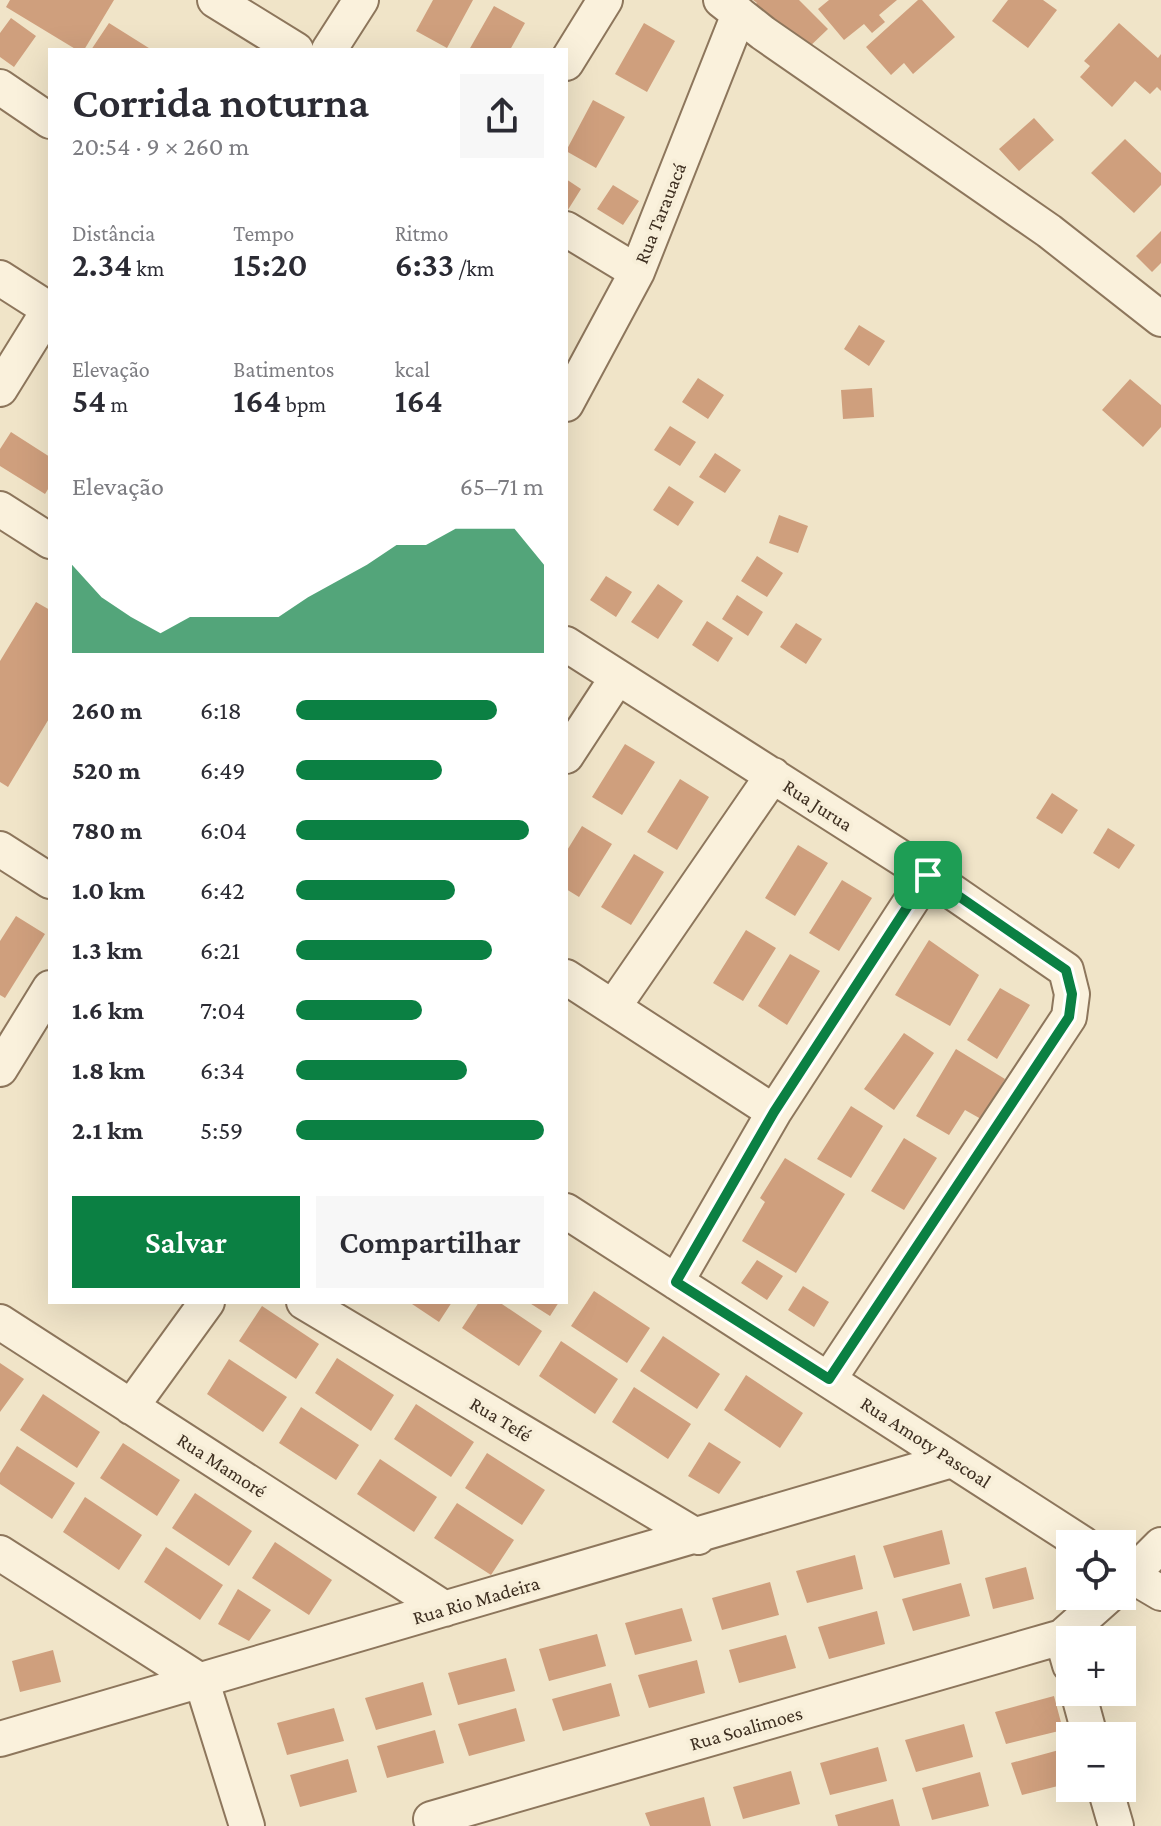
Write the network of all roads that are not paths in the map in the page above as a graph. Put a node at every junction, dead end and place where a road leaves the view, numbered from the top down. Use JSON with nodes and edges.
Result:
{"nodes":[{"id":1,"x":215,"y":0,"type":"edge"},
{"id":2,"x":361,"y":0,"type":"edge"},
{"id":3,"x":605,"y":0,"type":"edge"},
{"id":4,"x":730,"y":7,"type":"edge"},
{"id":5,"x":293,"y":48,"type":"edge"},
{"id":6,"x":330,"y":48,"type":"edge"},
{"id":7,"x":568,"y":60,"type":"edge"},
{"id":8,"x":0,"y":87,"type":"edge"},
{"id":9,"x":48,"y":120,"type":"edge"},
{"id":10,"x":568,"y":230,"type":"edge"},
{"id":11,"x":637,"y":272,"type":"junction"},
{"id":12,"x":0,"y":278,"type":"edge"},
{"id":13,"x":48,"y":309,"type":"edge"},
{"id":14,"x":48,"y":313,"type":"edge"},
{"id":15,"x":1161,"y":319,"type":"edge"},
{"id":16,"x":0,"y":389,"type":"edge"},
{"id":17,"x":568,"y":400,"type":"edge"},
{"id":18,"x":0,"y":509,"type":"edge"},
{"id":19,"x":48,"y":540,"type":"edge"},
{"id":20,"x":568,"y":645,"type":"edge"},
{"id":21,"x":617,"y":678,"type":"junction"},
{"id":22,"x":568,"y":753,"type":"edge"},
{"id":23,"x":773,"y":775,"type":"junction"},
{"id":24,"x":0,"y":849,"type":"edge"},
{"id":25,"x":928,"y":875,"type":"junction"},
{"id":26,"x":48,"y":880,"type":"edge"},
{"id":27,"x":568,"y":978,"type":"edge"},
{"id":28,"x":48,"y":991,"type":"edge"},
{"id":29,"x":614,"y":1006,"type":"junction"},
{"id":30,"x":0,"y":1069,"type":"edge"},
{"id":31,"x":774,"y":1112,"type":"junction"},
{"id":32,"x":568,"y":1212,"type":"edge"},
{"id":33,"x":676,"y":1282,"type":"junction"},
{"id":34,"x":206,"y":1304,"type":"edge"},
{"id":35,"x":307,"y":1304,"type":"edge"},
{"id":36,"x":0,"y":1322,"type":"edge"},
{"id":37,"x":829,"y":1379,"type":"junction"},
{"id":38,"x":131,"y":1407,"type":"junction"},
{"id":39,"x":952,"y":1460,"type":"junction"},
{"id":40,"x":1061,"y":1530,"type":"edge"},
{"id":41,"x":698,"y":1537,"type":"junction"},
{"id":42,"x":1161,"y":1545,"type":"edge"},
{"id":43,"x":0,"y":1553,"type":"edge"},
{"id":44,"x":1136,"y":1568,"type":"edge"},
{"id":45,"x":1136,"y":1586,"type":"edge"},
{"id":46,"x":1161,"y":1593,"type":"edge"},
{"id":47,"x":445,"y":1609,"type":"junction"},
{"id":48,"x":1098,"y":1610,"type":"edge"},
{"id":49,"x":1086,"y":1626,"type":"edge"},
{"id":50,"x":1056,"y":1654,"type":"edge"},
{"id":51,"x":202,"y":1682,"type":"junction"},
{"id":52,"x":0,"y":1739,"type":"edge"},
{"id":53,"x":1107,"y":1802,"type":"edge"},
{"id":54,"x":425,"y":1824,"type":"edge"},
{"id":55,"x":1109,"y":1824,"type":"edge"},
{"id":56,"x":247,"y":1826,"type":"edge"}],
"edges":[{"from":1,"to":5,"type":"street"},
{"from":2,"to":6,"type":"street"},
{"from":3,"to":7,"type":"street"},
{"from":4,"to":11,"type":"street","name":"Rua Tarauacá"},
{"from":4,"to":15,"type":"street"},
{"from":8,"to":9,"type":"street"},
{"from":10,"to":11,"type":"street"},
{"from":11,"to":17,"type":"street","name":"Rua Tarauacá"},
{"from":12,"to":13,"type":"street"},
{"from":14,"to":16,"type":"street"},
{"from":18,"to":19,"type":"street"},
{"from":20,"to":21,"type":"street","name":"Rua Jurua"},
{"from":21,"to":22,"type":"street"},
{"from":21,"to":23,"type":"street","name":"Rua Jurua"},
{"from":23,"to":25,"type":"street","name":"Rua Jurua"},
{"from":23,"to":29,"type":"street"},
{"from":24,"to":26,"type":"street"},
{"from":25,"to":31,"type":"street"},
{"from":25,"to":37,"type":"street","name":"Rua Jurua"},
{"from":27,"to":29,"type":"street"},
{"from":28,"to":30,"type":"street"},
{"from":29,"to":31,"type":"street"},
{"from":31,"to":33,"type":"street"},
{"from":32,"to":33,"type":"street","name":"Rua Amoty Pascoal"},
{"from":33,"to":37,"type":"street","name":"Rua Amoty Pascoal"},
{"from":34,"to":38,"type":"street"},
{"from":35,"to":41,"type":"street","name":"Rua Tefé"},
{"from":36,"to":38,"type":"street","name":"Rua Mamoré"},
{"from":37,"to":39,"type":"street","name":"Rua Amoty Pascoal"},
{"from":38,"to":47,"type":"street","name":"Rua Mamoré"},
{"from":39,"to":40,"type":"street","name":"Rua Amoty Pascoal"},
{"from":39,"to":41,"type":"street","name":"Rua Rio Madeira"},
{"from":41,"to":47,"type":"street","name":"Rua Rio Madeira"},
{"from":42,"to":44,"type":"street"},
{"from":43,"to":51,"type":"street"},
{"from":45,"to":46,"type":"street"},
{"from":47,"to":51,"type":"street","name":"Rua Rio Madeira"},
{"from":48,"to":49,"type":"street"},
{"from":50,"to":54,"type":"street","name":"Rua Soalimoes"},
{"from":51,"to":52,"type":"street","name":"Rua Rio Madeira"},
{"from":51,"to":56,"type":"street"},
{"from":53,"to":55,"type":"street"}]}
